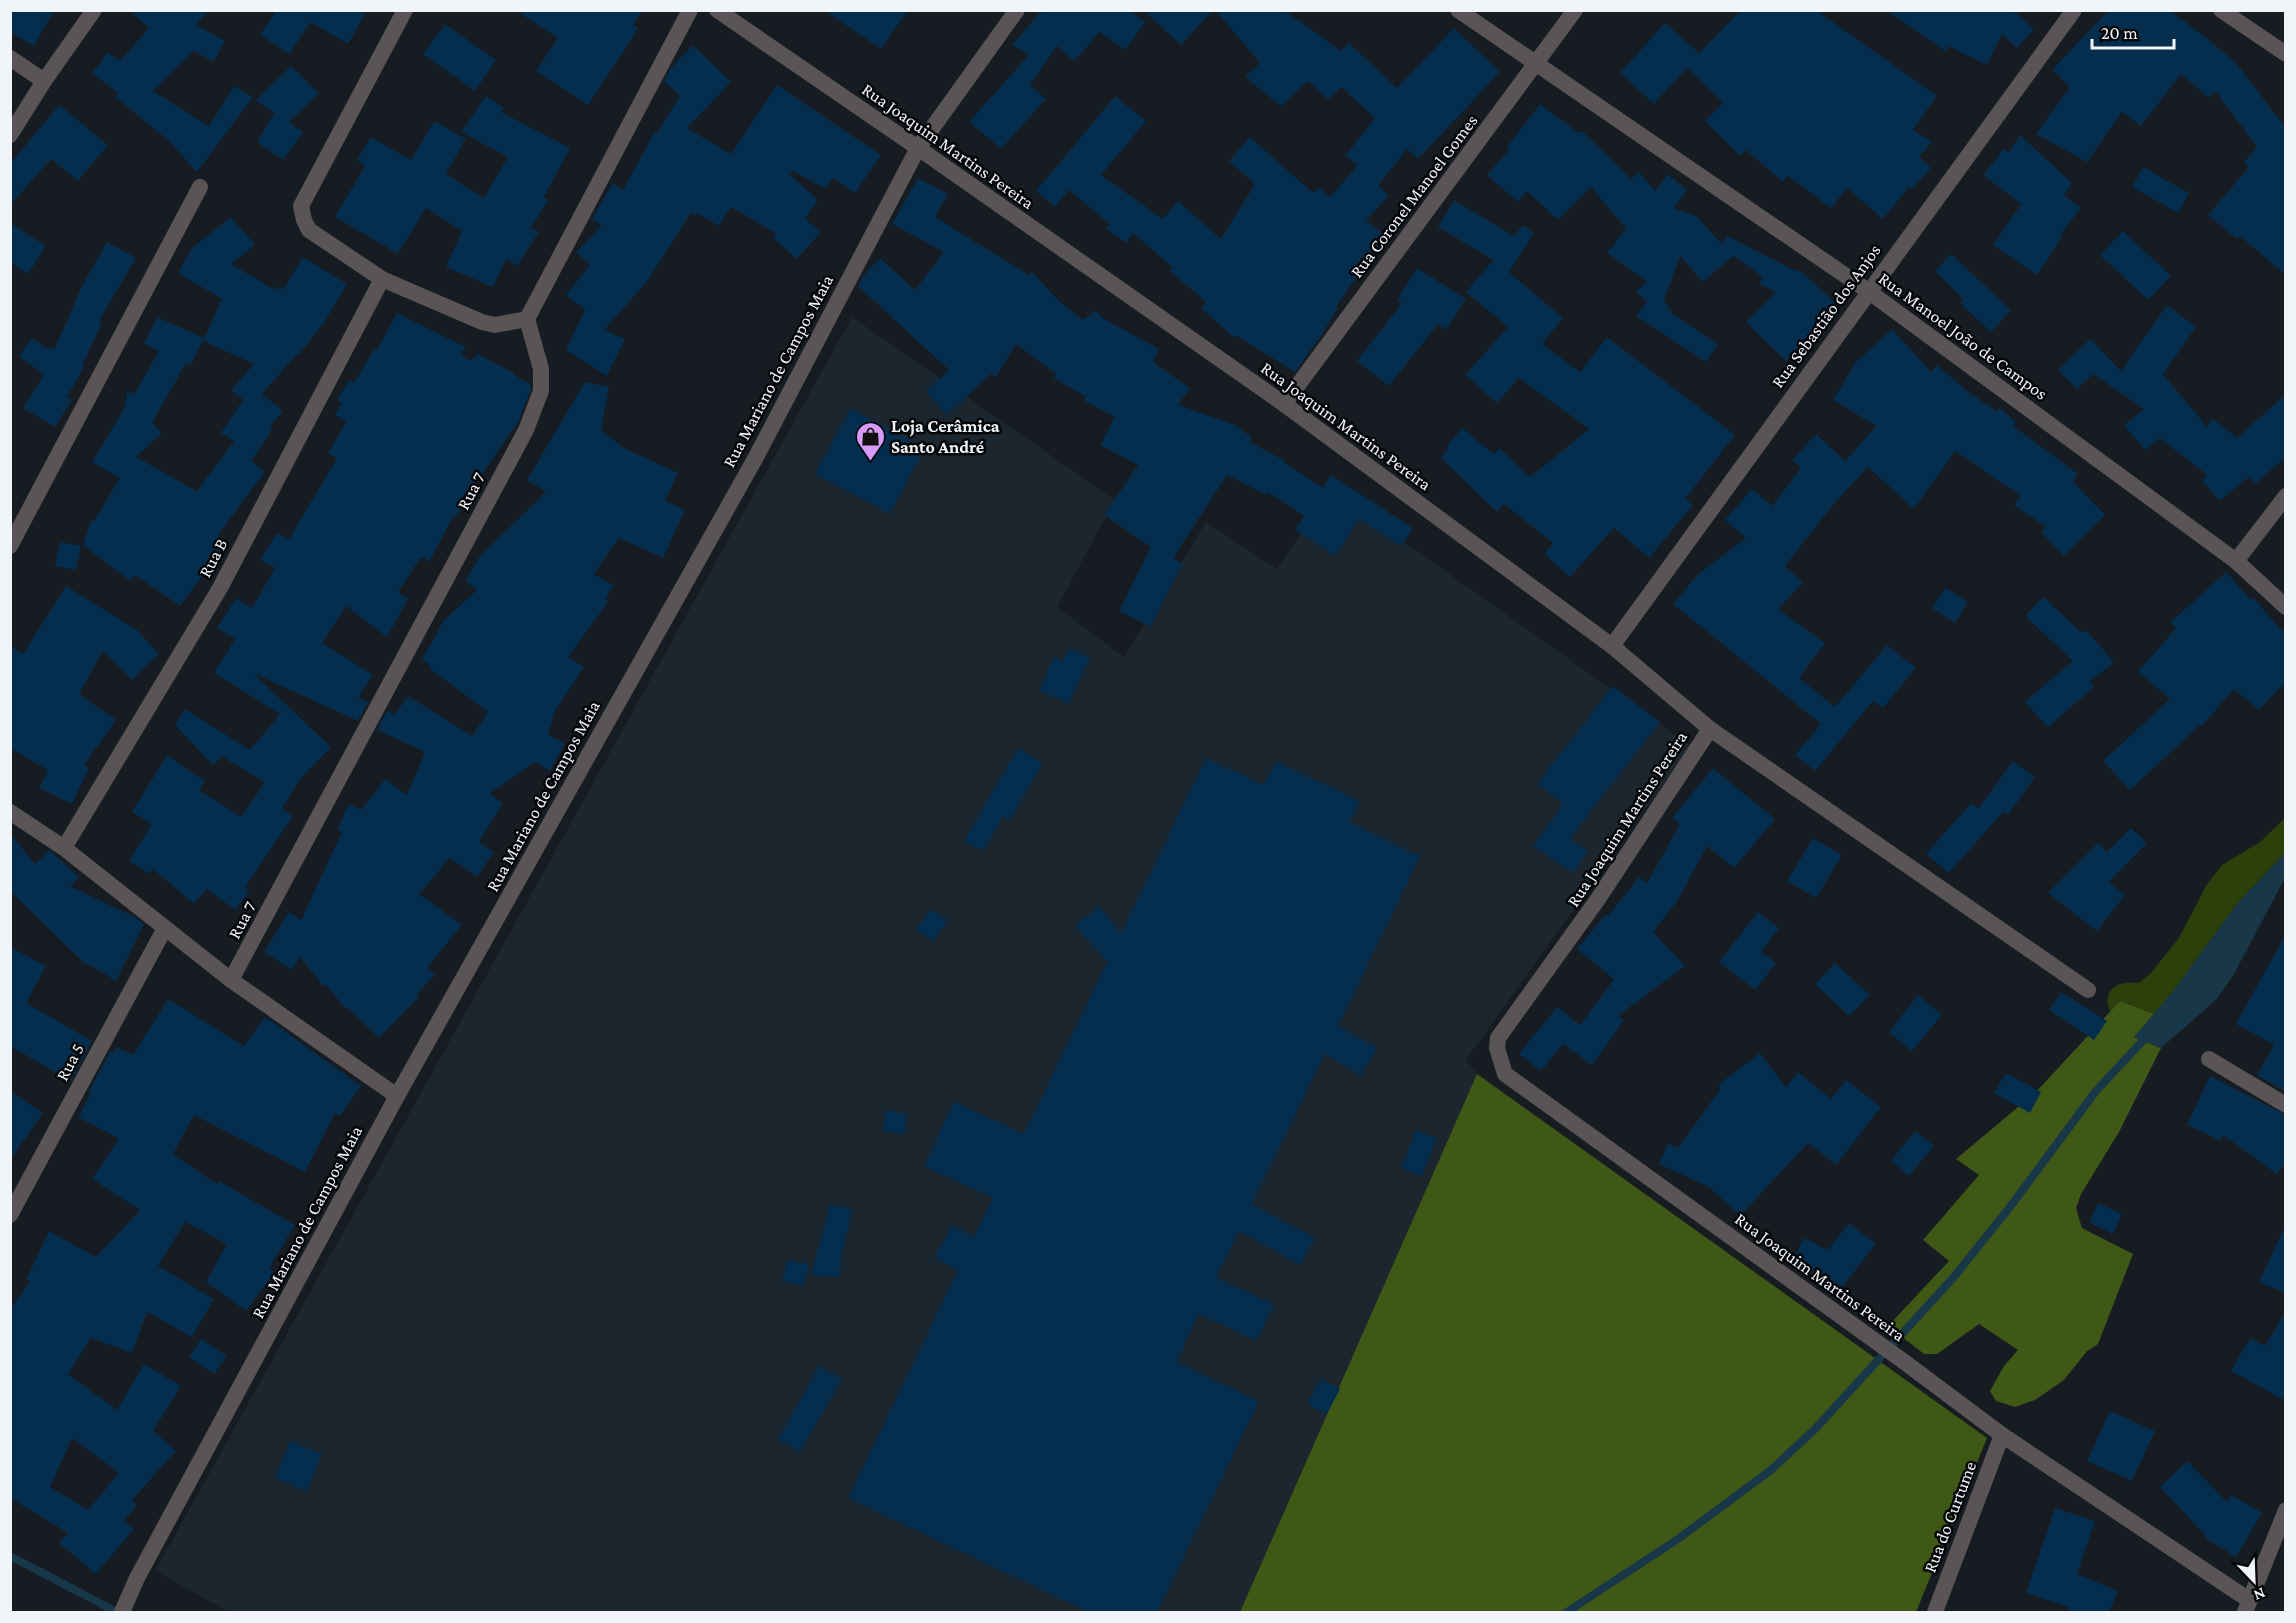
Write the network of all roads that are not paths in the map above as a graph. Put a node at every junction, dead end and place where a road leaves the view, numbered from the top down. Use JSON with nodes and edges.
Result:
{"nodes":[{"id":1,"x":94,"y":10,"type":"edge"},
{"id":2,"x":405,"y":10,"type":"edge"},
{"id":3,"x":690,"y":10,"type":"edge"},
{"id":4,"x":717,"y":10,"type":"edge"},
{"id":5,"x":1017,"y":10,"type":"edge"},
{"id":6,"x":1458,"y":10,"type":"edge"},
{"id":7,"x":1575,"y":10,"type":"edge"},
{"id":8,"x":2074,"y":10,"type":"edge"},
{"id":9,"x":2221,"y":10,"type":"edge"},
{"id":10,"x":2286,"y":54,"type":"edge"},
{"id":11,"x":10,"y":58,"type":"edge"},
{"id":12,"x":1536,"y":65,"type":"junction"},
{"id":13,"x":44,"y":81,"type":"junction"},
{"id":14,"x":10,"y":135,"type":"edge"},
{"id":15,"x":918,"y":148,"type":"junction"},
{"id":16,"x":200,"y":188,"type":"dead end"},
{"id":17,"x":382,"y":279,"type":"junction"},
{"id":18,"x":1868,"y":291,"type":"junction"},
{"id":19,"x":527,"y":319,"type":"junction"},
{"id":20,"x":1284,"y":404,"type":"junction"},
{"id":21,"x":2286,"y":495,"type":"edge"},
{"id":22,"x":10,"y":546,"type":"edge"},
{"id":23,"x":2236,"y":561,"type":"junction"},
{"id":24,"x":2286,"y":607,"type":"edge"},
{"id":25,"x":1612,"y":646,"type":"junction"},
{"id":26,"x":1710,"y":729,"type":"junction"},
{"id":27,"x":10,"y":812,"type":"edge"},
{"id":28,"x":64,"y":848,"type":"junction"},
{"id":29,"x":165,"y":928,"type":"junction"},
{"id":30,"x":231,"y":981,"type":"junction"},
{"id":31,"x":2088,"y":990,"type":"dead end"},
{"id":32,"x":2209,"y":1059,"type":"dead end"},
{"id":33,"x":397,"y":1096,"type":"junction"},
{"id":34,"x":2286,"y":1105,"type":"edge"},
{"id":35,"x":10,"y":1215,"type":"edge"},
{"id":36,"x":2002,"y":1435,"type":"junction"},
{"id":37,"x":2286,"y":1510,"type":"edge"},
{"id":38,"x":2247,"y":1606,"type":"edge"},
{"id":39,"x":122,"y":1612,"type":"edge"},
{"id":40,"x":1935,"y":1612,"type":"edge"}],
"edges":[{"from":1,"to":13,"type":"street"},
{"from":2,"to":17,"type":"street"},
{"from":3,"to":19,"type":"street"},
{"from":4,"to":15,"type":"street","name":"Rua Joaquim Martins Pereira"},
{"from":5,"to":15,"type":"street","name":"Rua Mariano de Campos Maia"},
{"from":6,"to":12,"type":"street","name":"Rua Manoel João de Campos"},
{"from":7,"to":12,"type":"street","name":"Rua Coronel Manoel Gomes"},
{"from":8,"to":18,"type":"street","name":"Rua Sebastião dos Anjos"},
{"from":9,"to":10,"type":"street"},
{"from":11,"to":13,"type":"street"},
{"from":12,"to":18,"type":"street","name":"Rua Manoel João de Campos"},
{"from":12,"to":20,"type":"street","name":"Rua Coronel Manoel Gomes"},
{"from":13,"to":14,"type":"street"},
{"from":15,"to":20,"type":"street","name":"Rua Joaquim Martins Pereira"},
{"from":15,"to":33,"type":"street","name":"Rua Mariano de Campos Maia"},
{"from":16,"to":22,"type":"street"},
{"from":17,"to":19,"type":"street"},
{"from":17,"to":28,"type":"street","name":"Rua B"},
{"from":18,"to":23,"type":"street","name":"Rua Manoel João de Campos"},
{"from":18,"to":25,"type":"street","name":"Rua Sebastião dos Anjos"},
{"from":19,"to":30,"type":"street","name":"Rua 7"},
{"from":20,"to":25,"type":"street","name":"Rua Joaquim Martins Pereira"},
{"from":21,"to":23,"type":"street"},
{"from":23,"to":24,"type":"street","name":"Rua Manoel João de Campos"},
{"from":25,"to":26,"type":"street","name":"Rua Joaquim Martins Pereira"},
{"from":26,"to":31,"type":"street"},
{"from":26,"to":36,"type":"street","name":"Rua Joaquim Martins Pereira"},
{"from":27,"to":28,"type":"street"},
{"from":28,"to":29,"type":"street"},
{"from":29,"to":30,"type":"street"},
{"from":29,"to":35,"type":"street","name":"Rua 5"},
{"from":30,"to":33,"type":"street"},
{"from":32,"to":34,"type":"street"},
{"from":33,"to":39,"type":"street","name":"Rua Mariano de Campos Maia"},
{"from":36,"to":38,"type":"street","name":"Rua Joaquim Martins Pereira"},
{"from":36,"to":40,"type":"street","name":"Rua do Curtume"},
{"from":37,"to":38,"type":"street"}]}
